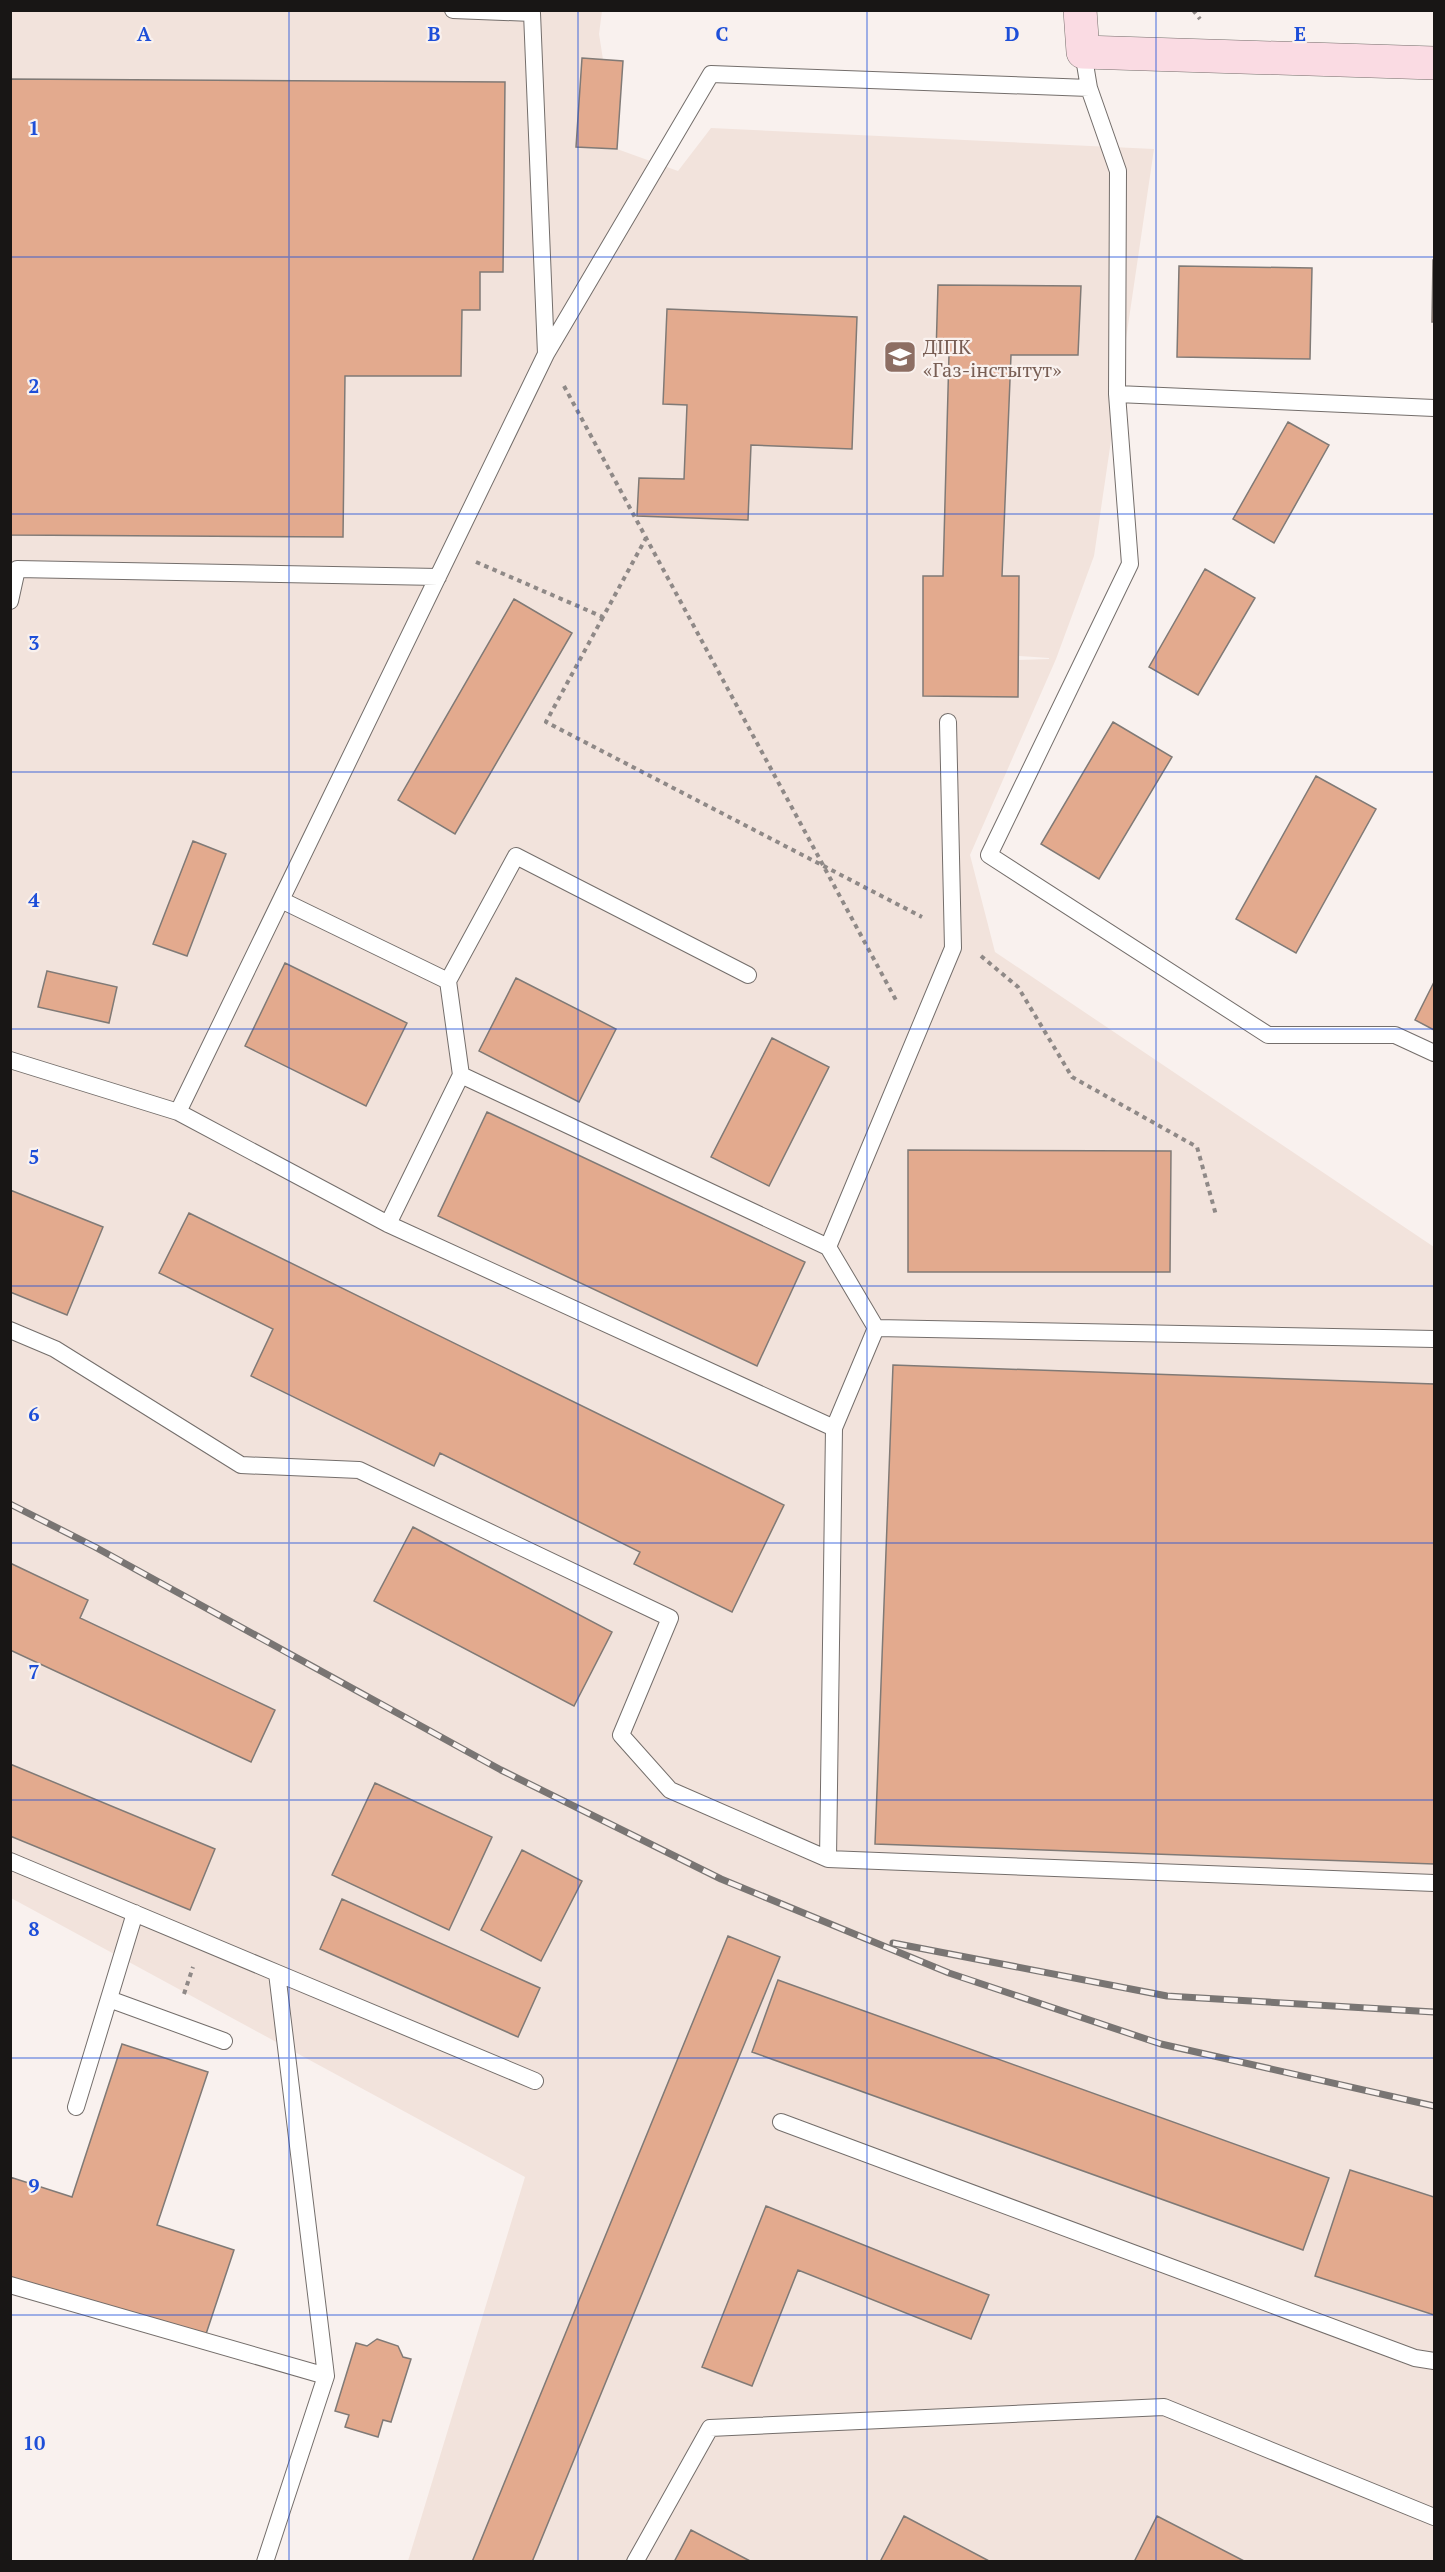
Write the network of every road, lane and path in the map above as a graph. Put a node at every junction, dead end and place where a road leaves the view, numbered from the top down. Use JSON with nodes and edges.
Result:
{"nodes":[{"id":1,"x":453,"y":10,"type":"edge"},
{"id":2,"x":1080,"y":10,"type":"edge"},
{"id":3,"x":1083,"y":52,"type":"junction"},
{"id":4,"x":1434,"y":63,"type":"edge"},
{"id":5,"x":1089,"y":88,"type":"junction"},
{"id":6,"x":546,"y":354,"type":"junction"},
{"id":7,"x":1117,"y":394,"type":"junction"},
{"id":8,"x":1434,"y":408,"type":"edge"},
{"id":9,"x":646,"y":538,"type":"junction"},
{"id":10,"x":451,"y":551,"type":"junction"},
{"id":11,"x":438,"y":577,"type":"junction"},
{"id":12,"x":10,"y":601,"type":"edge"},
{"id":13,"x":603,"y":617,"type":"junction"},
{"id":14,"x":948,"y":722,"type":"dead end"},
{"id":15,"x":824,"y":867,"type":"junction"},
{"id":16,"x":281,"y":900,"type":"junction"},
{"id":17,"x":953,"y":933,"type":"junction"},
{"id":18,"x":748,"y":975,"type":"dead end"},
{"id":19,"x":448,"y":981,"type":"junction"},
{"id":20,"x":916,"y":1037,"type":"junction"},
{"id":21,"x":1434,"y":1053,"type":"edge"},
{"id":22,"x":10,"y":1060,"type":"edge"},
{"id":23,"x":461,"y":1075,"type":"junction"},
{"id":24,"x":178,"y":1112,"type":"junction"},
{"id":25,"x":1216,"y":1215,"type":"dead end"},
{"id":26,"x":388,"y":1224,"type":"junction"},
{"id":27,"x":828,"y":1247,"type":"junction"},
{"id":28,"x":876,"y":1328,"type":"junction"},
{"id":29,"x":10,"y":1330,"type":"edge"},
{"id":30,"x":1434,"y":1339,"type":"edge"},
{"id":31,"x":834,"y":1428,"type":"junction"},
{"id":32,"x":828,"y":1859,"type":"junction"},
{"id":33,"x":10,"y":1861,"type":"edge"},
{"id":34,"x":1434,"y":1883,"type":"edge"},
{"id":35,"x":135,"y":1913,"type":"junction"},
{"id":36,"x":202,"y":1941,"type":"junction"},
{"id":37,"x":277,"y":1973,"type":"junction"},
{"id":38,"x":109,"y":1999,"type":"junction"},
{"id":39,"x":174,"y":2023,"type":"junction"},
{"id":40,"x":224,"y":2041,"type":"dead end"},
{"id":41,"x":535,"y":2081,"type":"dead end"},
{"id":42,"x":76,"y":2107,"type":"dead end"},
{"id":43,"x":781,"y":2122,"type":"dead end"},
{"id":44,"x":10,"y":2285,"type":"edge"},
{"id":45,"x":1434,"y":2361,"type":"edge"},
{"id":46,"x":326,"y":2376,"type":"junction"},
{"id":47,"x":1434,"y":2517,"type":"edge"},
{"id":48,"x":265,"y":2562,"type":"edge"},
{"id":49,"x":635,"y":2562,"type":"edge"}],
"edges":[{"from":1,"to":6,"type":"lane"},
{"from":2,"to":3,"type":"main road"},
{"from":3,"to":4,"type":"main road"},
{"from":3,"to":5,"type":"lane"},
{"from":5,"to":6,"type":"lane"},
{"from":5,"to":7,"type":"lane"},
{"from":6,"to":9,"type":"path"},
{"from":6,"to":10,"type":"lane"},
{"from":7,"to":8,"type":"lane"},
{"from":7,"to":21,"type":"lane"},
{"from":9,"to":13,"type":"path"},
{"from":9,"to":15,"type":"path"},
{"from":10,"to":11,"type":"lane"},
{"from":10,"to":13,"type":"path"},
{"from":11,"to":12,"type":"lane"},
{"from":11,"to":16,"type":"lane"},
{"from":13,"to":15,"type":"path"},
{"from":14,"to":17,"type":"lane"},
{"from":15,"to":17,"type":"path"},
{"from":15,"to":20,"type":"path"},
{"from":16,"to":19,"type":"lane"},
{"from":16,"to":24,"type":"lane"},
{"from":17,"to":20,"type":"lane"},
{"from":17,"to":25,"type":"path"},
{"from":18,"to":19,"type":"lane"},
{"from":19,"to":23,"type":"lane"},
{"from":20,"to":27,"type":"lane"},
{"from":22,"to":24,"type":"lane"},
{"from":23,"to":26,"type":"lane"},
{"from":23,"to":27,"type":"lane"},
{"from":24,"to":26,"type":"lane"},
{"from":26,"to":31,"type":"lane"},
{"from":27,"to":28,"type":"lane"},
{"from":28,"to":30,"type":"lane"},
{"from":28,"to":31,"type":"lane"},
{"from":29,"to":32,"type":"lane"},
{"from":31,"to":32,"type":"lane"},
{"from":32,"to":34,"type":"lane"},
{"from":33,"to":35,"type":"lane"},
{"from":35,"to":36,"type":"lane"},
{"from":35,"to":38,"type":"lane"},
{"from":36,"to":37,"type":"lane"},
{"from":36,"to":39,"type":"path"},
{"from":37,"to":41,"type":"lane"},
{"from":37,"to":46,"type":"lane"},
{"from":38,"to":39,"type":"lane"},
{"from":38,"to":42,"type":"lane"},
{"from":39,"to":40,"type":"lane"},
{"from":43,"to":45,"type":"lane"},
{"from":44,"to":46,"type":"lane"},
{"from":46,"to":48,"type":"lane"},
{"from":47,"to":49,"type":"lane"}]}
